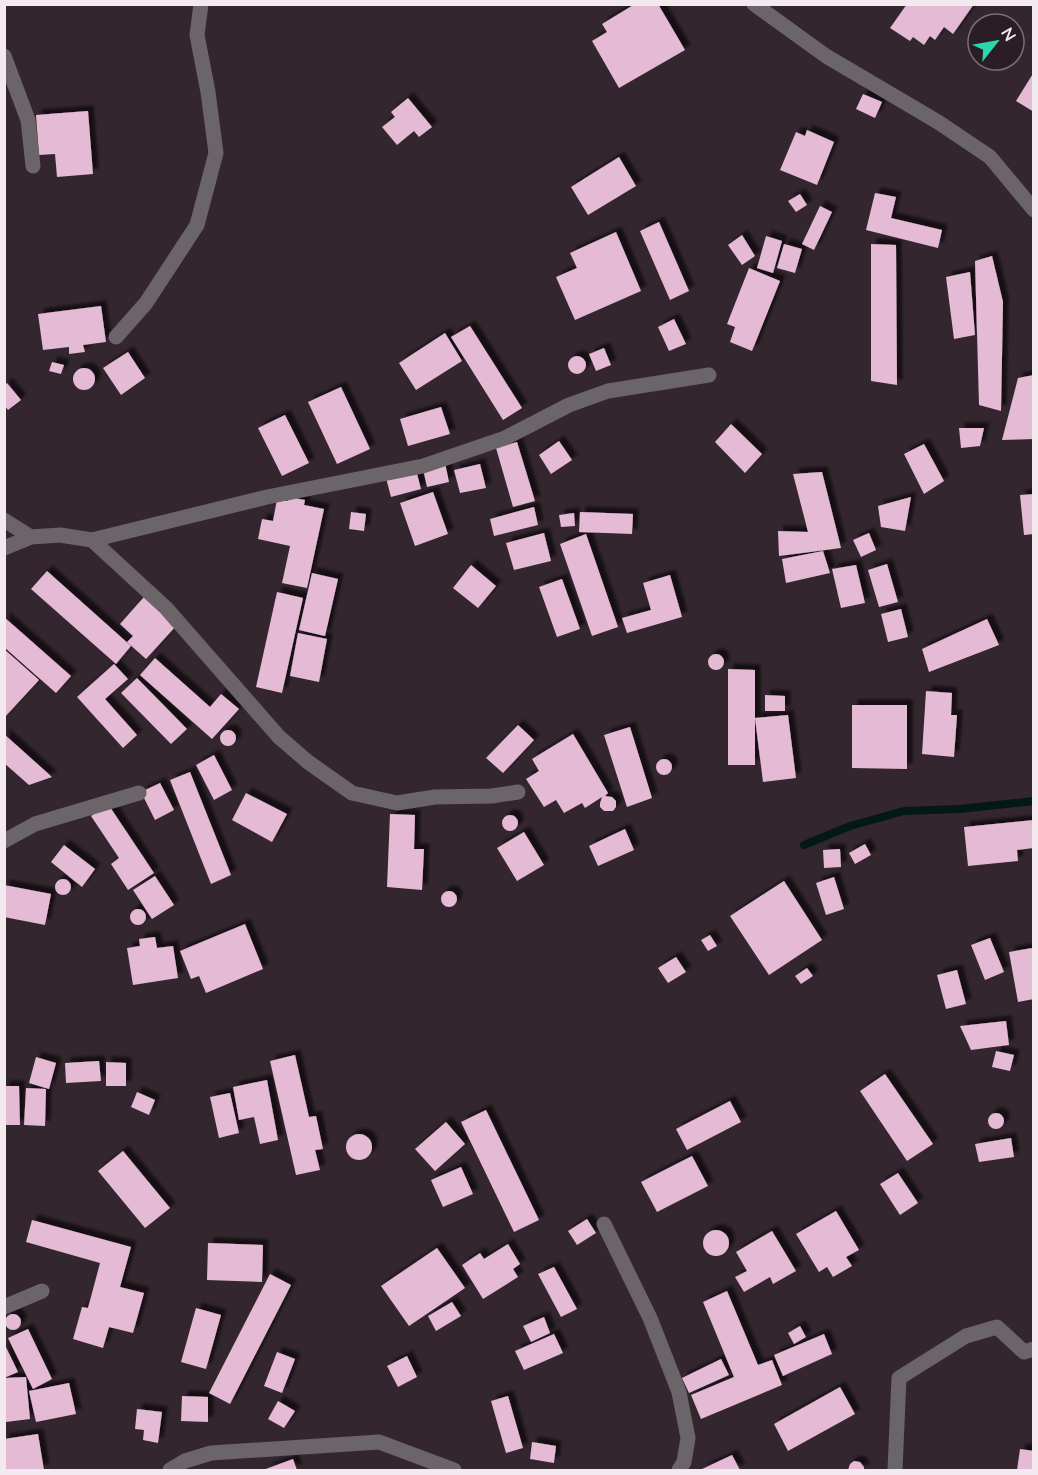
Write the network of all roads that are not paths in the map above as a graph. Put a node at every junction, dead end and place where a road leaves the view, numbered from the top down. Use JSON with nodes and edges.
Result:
{"nodes":[{"id":1,"x":201,"y":4,"type":"edge"},
{"id":2,"x":753,"y":4,"type":"edge"},
{"id":3,"x":4,"y":56,"type":"edge"},
{"id":4,"x":33,"y":166,"type":"dead end"},
{"id":5,"x":1034,"y":210,"type":"edge"},
{"id":6,"x":116,"y":337,"type":"dead end"},
{"id":7,"x":710,"y":375,"type":"dead end"},
{"id":8,"x":4,"y":520,"type":"edge"},
{"id":9,"x":31,"y":537,"type":"junction"},
{"id":10,"x":92,"y":540,"type":"junction"},
{"id":11,"x":4,"y":548,"type":"edge"},
{"id":12,"x":518,"y":792,"type":"dead end"},
{"id":13,"x":139,"y":793,"type":"dead end"},
{"id":14,"x":4,"y":841,"type":"edge"},
{"id":15,"x":604,"y":1224,"type":"dead end"},
{"id":16,"x":42,"y":1291,"type":"dead end"},
{"id":17,"x":4,"y":1307,"type":"edge"},
{"id":18,"x":1034,"y":1349,"type":"edge"},
{"id":19,"x":170,"y":1470,"type":"edge"},
{"id":20,"x":454,"y":1470,"type":"edge"},
{"id":21,"x":679,"y":1470,"type":"edge"},
{"id":22,"x":895,"y":1470,"type":"edge"}],
"edges":[{"from":1,"to":6,"type":"street"},
{"from":2,"to":5,"type":"street"},
{"from":3,"to":4,"type":"street"},
{"from":7,"to":10,"type":"street"},
{"from":8,"to":9,"type":"street"},
{"from":9,"to":10,"type":"street"},
{"from":9,"to":11,"type":"street"},
{"from":10,"to":12,"type":"street"},
{"from":13,"to":14,"type":"street"},
{"from":15,"to":21,"type":"street"},
{"from":16,"to":17,"type":"street"},
{"from":18,"to":22,"type":"street"},
{"from":19,"to":20,"type":"street"}]}
